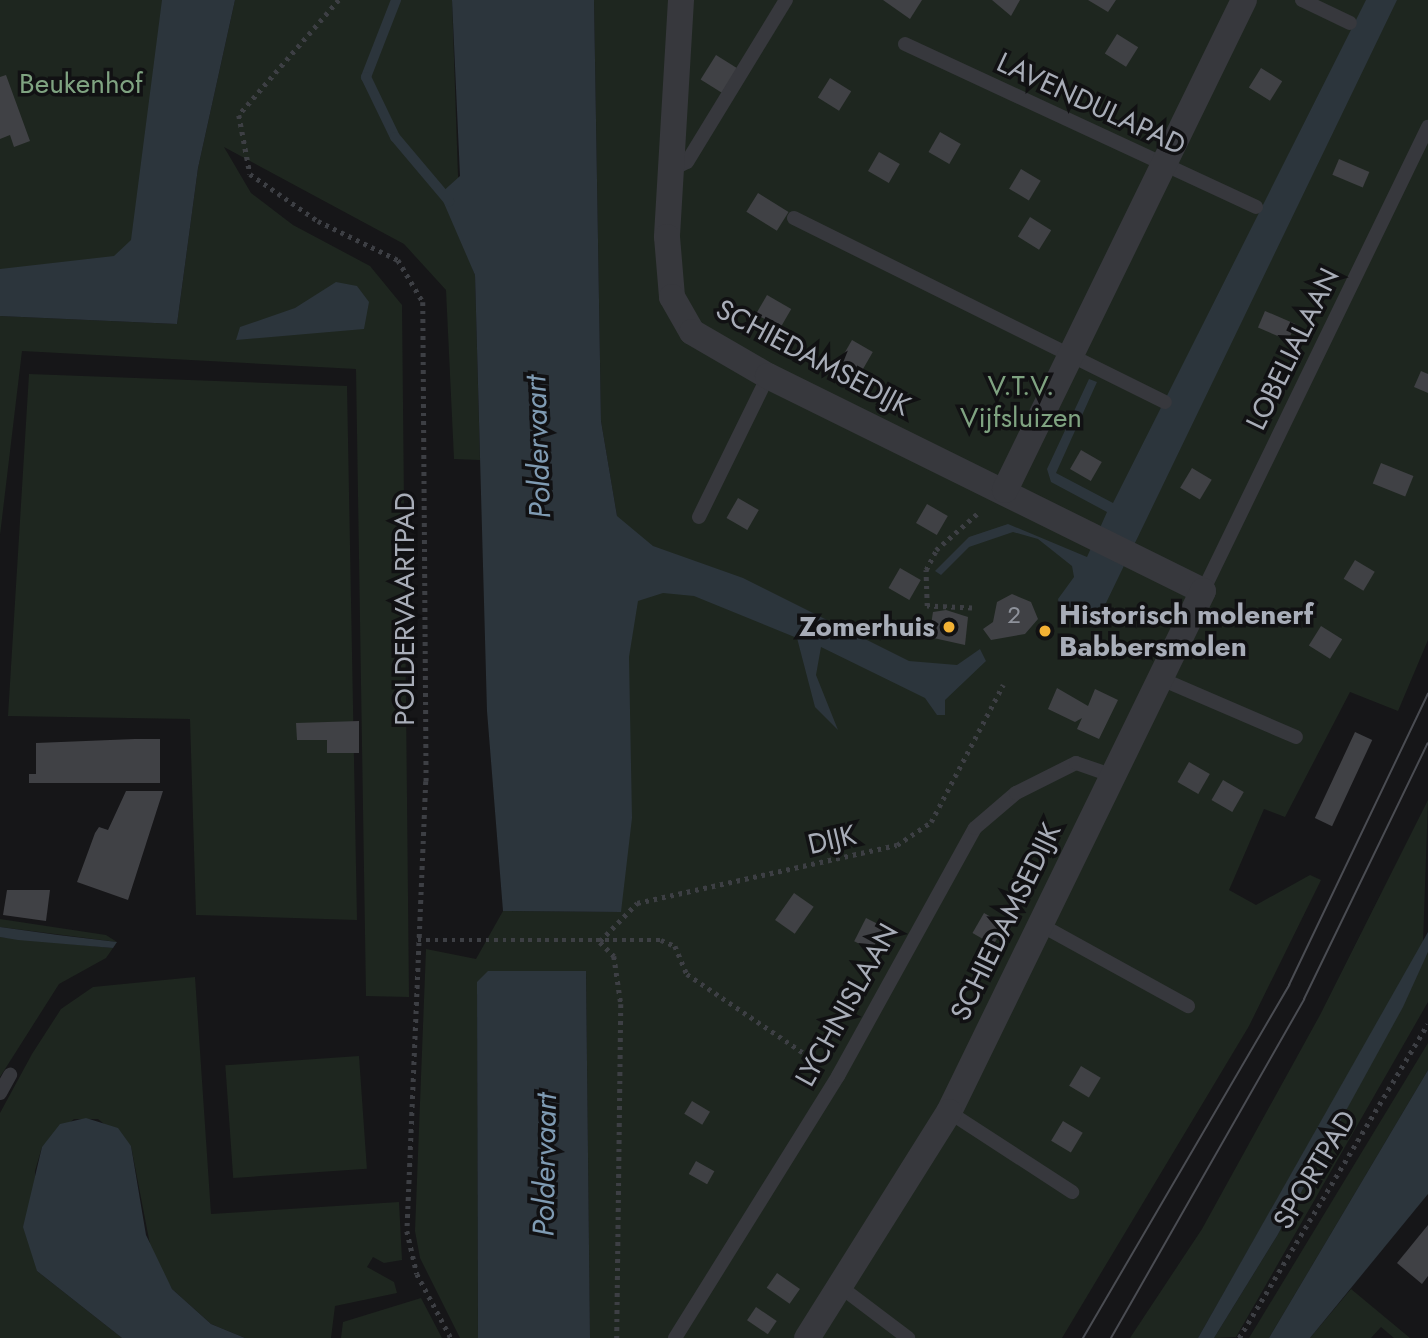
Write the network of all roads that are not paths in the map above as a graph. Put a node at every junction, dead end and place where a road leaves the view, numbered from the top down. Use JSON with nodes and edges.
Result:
{"nodes":[{"id":1,"x":681,"y":0,"type":"edge"},
{"id":2,"x":786,"y":0,"type":"edge"},
{"id":3,"x":1244,"y":0,"type":"edge"},
{"id":4,"x":1302,"y":0,"type":"edge"},
{"id":5,"x":1350,"y":23,"type":"dead end"},
{"id":6,"x":905,"y":44,"type":"dead end"},
{"id":7,"x":1428,"y":127,"type":"edge"},
{"id":8,"x":1164,"y":165,"type":"junction"},
{"id":9,"x":667,"y":172,"type":"junction"},
{"id":10,"x":1256,"y":207,"type":"dead end"},
{"id":11,"x":794,"y":218,"type":"dead end"},
{"id":12,"x":1071,"y":355,"type":"junction"},
{"id":13,"x":768,"y":376,"type":"junction"},
{"id":14,"x":1165,"y":402,"type":"dead end"},
{"id":15,"x":1005,"y":490,"type":"junction"},
{"id":16,"x":699,"y":517,"type":"dead end"},
{"id":17,"x":1203,"y":591,"type":"junction"},
{"id":18,"x":1159,"y":678,"type":"junction"},
{"id":19,"x":1296,"y":737,"type":"dead end"},
{"id":20,"x":1111,"y":775,"type":"junction"},
{"id":21,"x":1041,"y":925,"type":"junction"},
{"id":22,"x":1188,"y":1006,"type":"dead end"},
{"id":23,"x":10,"y":1075,"type":"dead end"},
{"id":24,"x":0,"y":1093,"type":"edge"},
{"id":25,"x":949,"y":1112,"type":"junction"},
{"id":26,"x":1072,"y":1192,"type":"dead end"},
{"id":27,"x":842,"y":1288,"type":"junction"},
{"id":28,"x":675,"y":1338,"type":"edge"},
{"id":29,"x":807,"y":1338,"type":"edge"},
{"id":30,"x":908,"y":1338,"type":"edge"}],
"edges":[{"from":1,"to":9,"type":"street","name":"SCHIEDAMSEDIJK"},
{"from":2,"to":9,"type":"lane"},
{"from":3,"to":8,"type":"street"},
{"from":4,"to":5,"type":"lane"},
{"from":6,"to":8,"type":"lane","name":"LAVENDULAPAD"},
{"from":7,"to":17,"type":"lane","name":"LOBELIALAAN"},
{"from":8,"to":10,"type":"lane","name":"LAVENDULAPAD"},
{"from":8,"to":12,"type":"street"},
{"from":9,"to":13,"type":"street","name":"SCHIEDAMSEDIJK"},
{"from":11,"to":12,"type":"lane"},
{"from":12,"to":14,"type":"lane"},
{"from":12,"to":15,"type":"street"},
{"from":13,"to":15,"type":"street","name":"SCHIEDAMSEDIJK"},
{"from":13,"to":16,"type":"lane"},
{"from":15,"to":17,"type":"street","name":"SCHIEDAMSEDIJK"},
{"from":17,"to":18,"type":"street","name":"SCHIEDAMSEDIJK"},
{"from":18,"to":19,"type":"lane"},
{"from":18,"to":20,"type":"street","name":"SCHIEDAMSEDIJK"},
{"from":20,"to":21,"type":"street","name":"SCHIEDAMSEDIJK"},
{"from":20,"to":28,"type":"lane","name":"LYCHNISLAAN"},
{"from":21,"to":22,"type":"lane"},
{"from":21,"to":25,"type":"street","name":"SCHIEDAMSEDIJK"},
{"from":23,"to":24,"type":"lane"},
{"from":25,"to":26,"type":"lane"},
{"from":25,"to":27,"type":"street","name":"SCHIEDAMSEDIJK"},
{"from":27,"to":29,"type":"street","name":"SCHIEDAMSEDIJK"},
{"from":27,"to":30,"type":"lane"}]}
